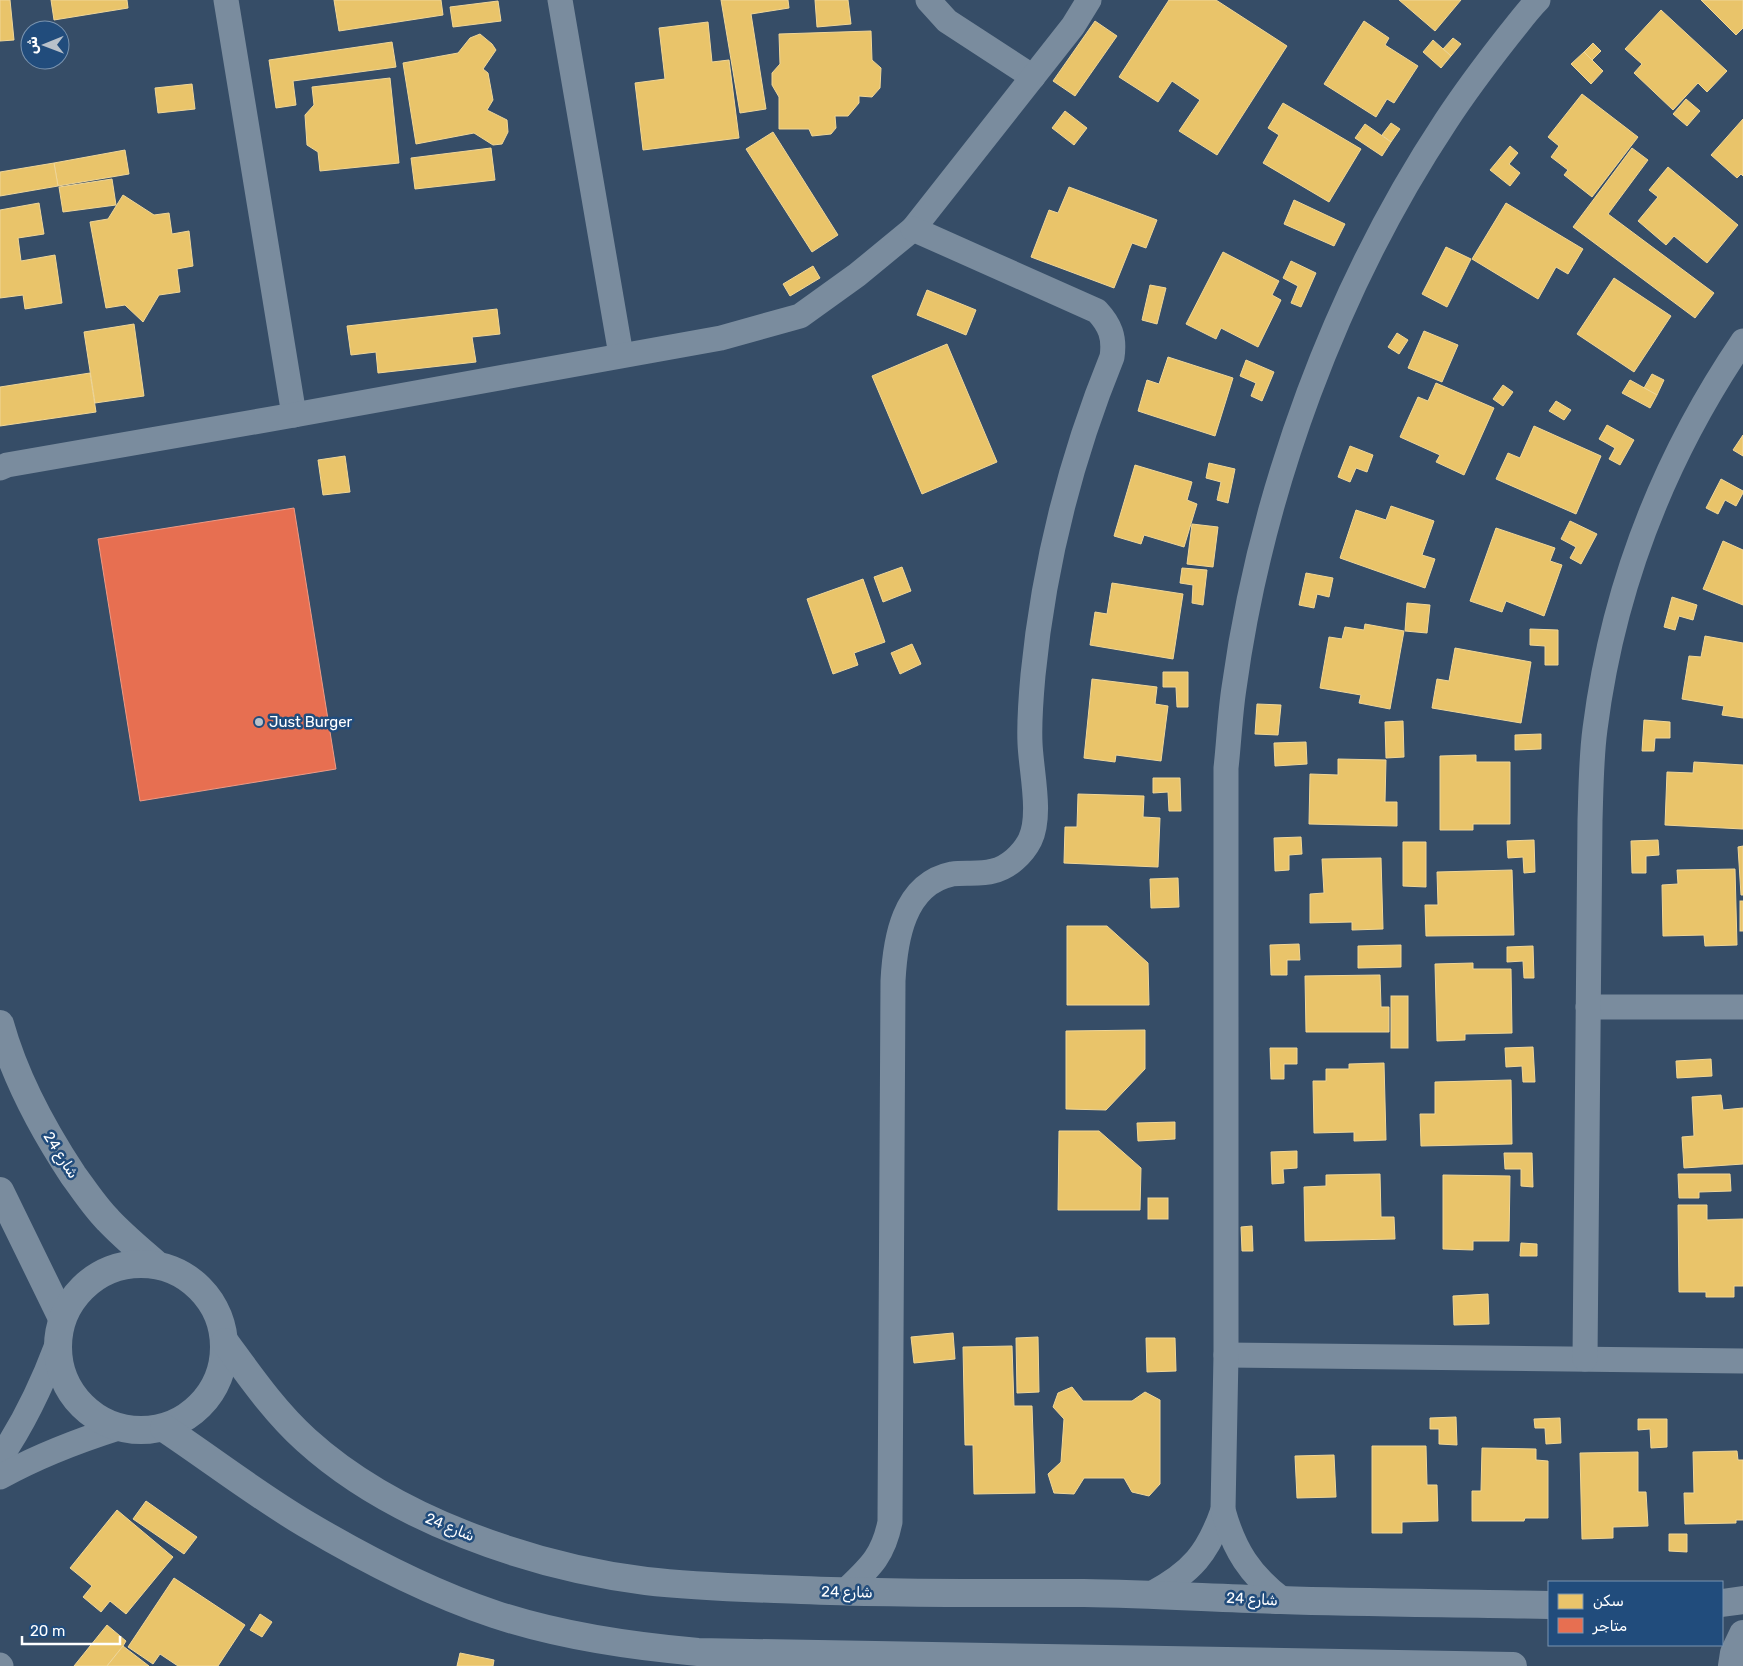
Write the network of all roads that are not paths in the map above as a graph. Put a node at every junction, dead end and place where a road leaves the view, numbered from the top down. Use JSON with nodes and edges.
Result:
{"nodes":[{"id":1,"x":226,"y":0,"type":"edge"},
{"id":2,"x":560,"y":0,"type":"edge"},
{"id":3,"x":928,"y":0,"type":"edge"},
{"id":4,"x":1088,"y":0,"type":"edge"},
{"id":5,"x":1538,"y":0,"type":"edge"},
{"id":6,"x":1033,"y":78,"type":"junction"},
{"id":7,"x":913,"y":229,"type":"junction"},
{"id":8,"x":1743,"y":341,"type":"edge"},
{"id":9,"x":621,"y":355,"type":"junction"},
{"id":10,"x":294,"y":415,"type":"junction"},
{"id":11,"x":2,"y":466,"type":"edge"},
{"id":12,"x":1588,"y":1007,"type":"junction"},
{"id":13,"x":1743,"y":1007,"type":"edge"},
{"id":14,"x":0,"y":1024,"type":"edge"},
{"id":15,"x":0,"y":1191,"type":"edge"},
{"id":16,"x":156,"y":1264,"type":"junction"},
{"id":17,"x":62,"y":1318,"type":"junction"},
{"id":18,"x":225,"y":1342,"type":"junction"},
{"id":19,"x":57,"y":1345,"type":"junction"},
{"id":20,"x":1226,"y":1355,"type":"junction"},
{"id":21,"x":1585,"y":1359,"type":"junction"},
{"id":22,"x":1743,"y":1361,"type":"edge"},
{"id":23,"x":118,"y":1428,"type":"junction"},
{"id":24,"x":164,"y":1428,"type":"junction"},
{"id":25,"x":0,"y":1458,"type":"edge"},
{"id":26,"x":0,"y":1477,"type":"edge"},
{"id":27,"x":1223,"y":1510,"type":"junction"},
{"id":28,"x":844,"y":1592,"type":"junction"},
{"id":29,"x":1151,"y":1594,"type":"junction"},
{"id":30,"x":1283,"y":1600,"type":"junction"},
{"id":31,"x":1743,"y":1600,"type":"edge"},
{"id":32,"x":1723,"y":1603,"type":"edge"},
{"id":33,"x":1548,"y":1604,"type":"edge"},
{"id":34,"x":1743,"y":1634,"type":"edge"},
{"id":35,"x":1513,"y":1666,"type":"edge"},
{"id":36,"x":1732,"y":1666,"type":"edge"}],
"edges":[{"from":1,"to":10,"type":"street"},
{"from":2,"to":9,"type":"street"},
{"from":3,"to":6,"type":"street"},
{"from":4,"to":6,"type":"street"},
{"from":5,"to":20,"type":"street"},
{"from":6,"to":7,"type":"street"},
{"from":7,"to":9,"type":"street"},
{"from":7,"to":28,"type":"street"},
{"from":8,"to":12,"type":"street"},
{"from":9,"to":10,"type":"street"},
{"from":10,"to":11,"type":"street"},
{"from":12,"to":13,"type":"street"},
{"from":12,"to":21,"type":"street"},
{"from":14,"to":16,"type":"street","name":"شارع 24"},
{"from":15,"to":17,"type":"street"},
{"from":16,"to":17,"type":"street"},
{"from":16,"to":18,"type":"street"},
{"from":17,"to":19,"type":"street"},
{"from":18,"to":24,"type":"street"},
{"from":18,"to":28,"type":"street","name":"شارع 24"},
{"from":19,"to":23,"type":"street"},
{"from":19,"to":25,"type":"street"},
{"from":20,"to":21,"type":"street"},
{"from":20,"to":27,"type":"street"},
{"from":21,"to":22,"type":"street"},
{"from":23,"to":24,"type":"street"},
{"from":23,"to":26,"type":"street"},
{"from":24,"to":35,"type":"street"},
{"from":27,"to":29,"type":"street"},
{"from":27,"to":30,"type":"street"},
{"from":28,"to":29,"type":"street","name":"شارع 24"},
{"from":29,"to":30,"type":"street","name":"شارع 24"},
{"from":30,"to":33,"type":"street","name":"شارع 24"},
{"from":31,"to":32,"type":"street"},
{"from":34,"to":36,"type":"street"}]}
